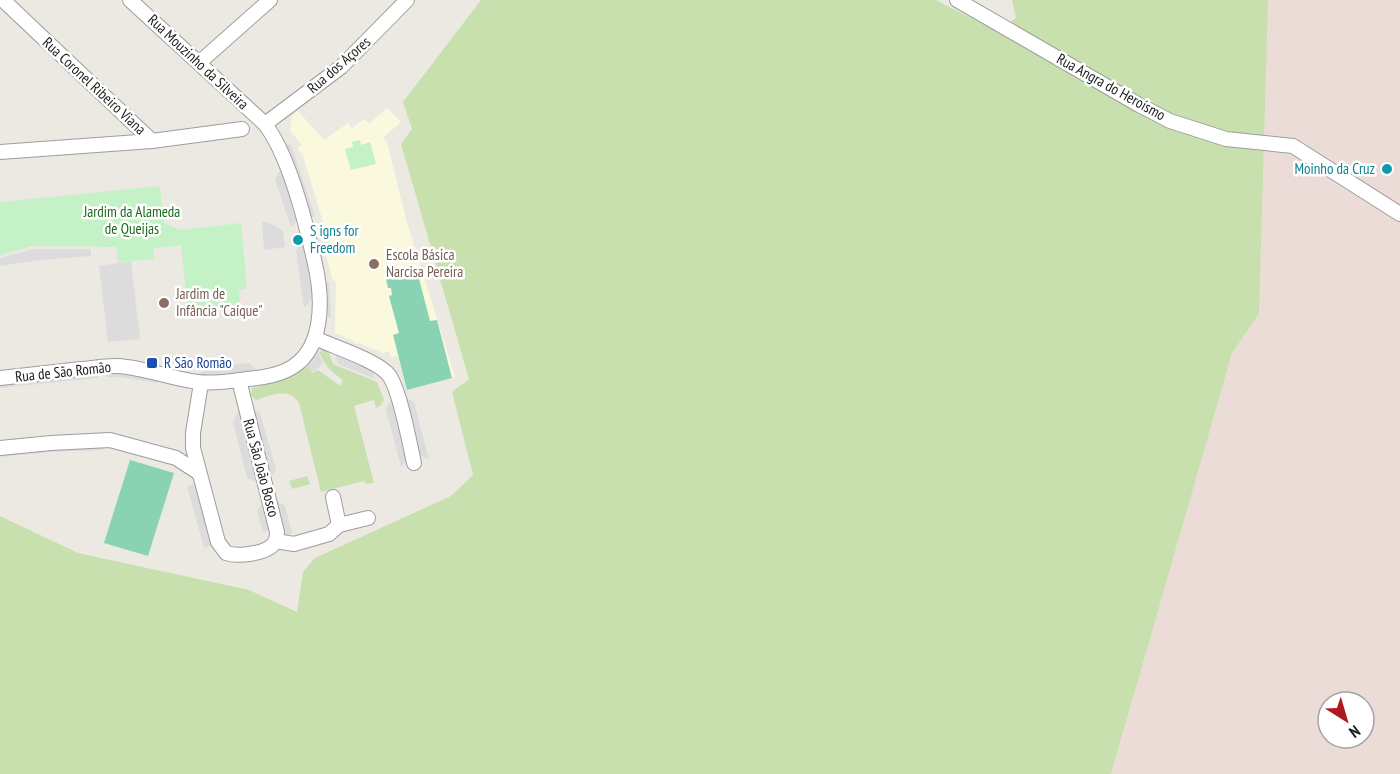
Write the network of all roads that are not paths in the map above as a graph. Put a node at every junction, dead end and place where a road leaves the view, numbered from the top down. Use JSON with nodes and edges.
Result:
{"nodes":[{"id":1,"x":3,"y":0,"type":"edge"},
{"id":2,"x":130,"y":0,"type":"edge"},
{"id":3,"x":270,"y":0,"type":"edge"},
{"id":4,"x":407,"y":0,"type":"edge"},
{"id":5,"x":957,"y":0,"type":"edge"},
{"id":6,"x":200,"y":62,"type":"junction"},
{"id":7,"x":265,"y":124,"type":"junction"},
{"id":8,"x":242,"y":129,"type":"dead end"},
{"id":9,"x":152,"y":141,"type":"junction"},
{"id":10,"x":0,"y":152,"type":"edge"},
{"id":11,"x":1400,"y":214,"type":"edge"},
{"id":12,"x":315,"y":338,"type":"junction"},
{"id":13,"x":0,"y":378,"type":"edge"},
{"id":14,"x":239,"y":380,"type":"junction"},
{"id":15,"x":201,"y":383,"type":"junction"},
{"id":16,"x":0,"y":448,"type":"edge"},
{"id":17,"x":414,"y":463,"type":"dead end"},
{"id":18,"x":200,"y":473,"type":"junction"},
{"id":19,"x":333,"y":497,"type":"dead end"},
{"id":20,"x":368,"y":518,"type":"dead end"},
{"id":21,"x":339,"y":525,"type":"junction"},
{"id":22,"x":276,"y":541,"type":"junction"}],
"edges":[{"from":1,"to":9,"type":"street","name":"Rua Coronel Ribeiro Viana"},
{"from":2,"to":6,"type":"street","name":"Rua Mouzinho da Silveira"},
{"from":3,"to":6,"type":"street"},
{"from":4,"to":7,"type":"street","name":"Rua dos Açores"},
{"from":5,"to":11,"type":"street","name":"Rua Angra do Heroísmo"},
{"from":6,"to":7,"type":"street","name":"Rua Mouzinho da Silveira"},
{"from":7,"to":12,"type":"street","name":"Rua de São Romão"},
{"from":8,"to":9,"type":"street"},
{"from":9,"to":10,"type":"street","name":"Rua Coronel Ribeiro Viana"},
{"from":12,"to":14,"type":"street","name":"Rua de São Romão"},
{"from":12,"to":17,"type":"street"},
{"from":13,"to":15,"type":"street","name":"Rua de São Romão"},
{"from":14,"to":15,"type":"street","name":"Rua de São Romão"},
{"from":14,"to":22,"type":"street","name":"Rua São João Bosco"},
{"from":15,"to":18,"type":"street"},
{"from":16,"to":18,"type":"street"},
{"from":18,"to":22,"type":"street"},
{"from":19,"to":21,"type":"street"},
{"from":20,"to":21,"type":"street"},
{"from":21,"to":22,"type":"street"}]}
